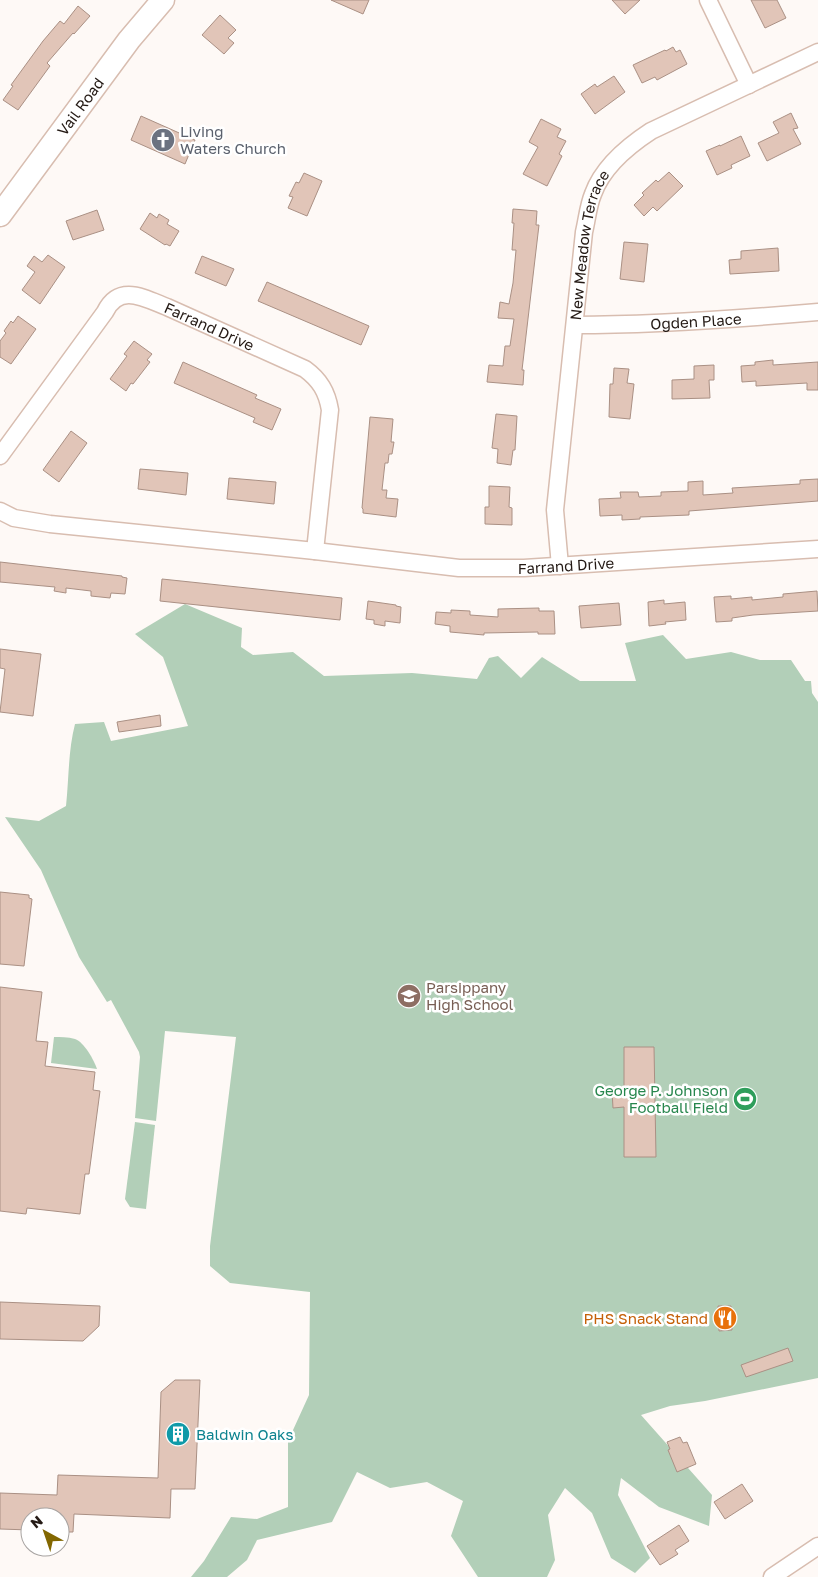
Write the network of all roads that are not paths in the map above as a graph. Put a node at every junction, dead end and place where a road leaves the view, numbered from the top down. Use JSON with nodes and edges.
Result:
{"nodes":[{"id":1,"x":163,"y":0,"type":"edge"},
{"id":2,"x":708,"y":0,"type":"edge"},
{"id":3,"x":818,"y":52,"type":"edge"},
{"id":4,"x":749,"y":85,"type":"junction"},
{"id":5,"x":0,"y":215,"type":"edge"},
{"id":6,"x":818,"y":312,"type":"edge"},
{"id":7,"x":575,"y":325,"type":"junction"},
{"id":8,"x":0,"y":456,"type":"edge"},
{"id":9,"x":0,"y":511,"type":"edge"},
{"id":10,"x":818,"y":549,"type":"edge"},
{"id":11,"x":315,"y":551,"type":"junction"},
{"id":12,"x":560,"y":566,"type":"junction"},
{"id":13,"x":818,"y":1546,"type":"edge"},
{"id":14,"x":772,"y":1577,"type":"edge"}],
"edges":[{"from":1,"to":5,"type":"street","name":"Vail Road"},
{"from":2,"to":4,"type":"street"},
{"from":3,"to":4,"type":"street","name":"New Meadow Terrace"},
{"from":4,"to":7,"type":"street","name":"New Meadow Terrace"},
{"from":6,"to":7,"type":"street","name":"Ogden Place"},
{"from":7,"to":12,"type":"street","name":"New Meadow Terrace"},
{"from":8,"to":11,"type":"street","name":"Farrand Drive"},
{"from":9,"to":11,"type":"street","name":"Farrand Drive"},
{"from":10,"to":12,"type":"street","name":"Farrand Drive"},
{"from":11,"to":12,"type":"street","name":"Farrand Drive"},
{"from":13,"to":14,"type":"street"}]}
